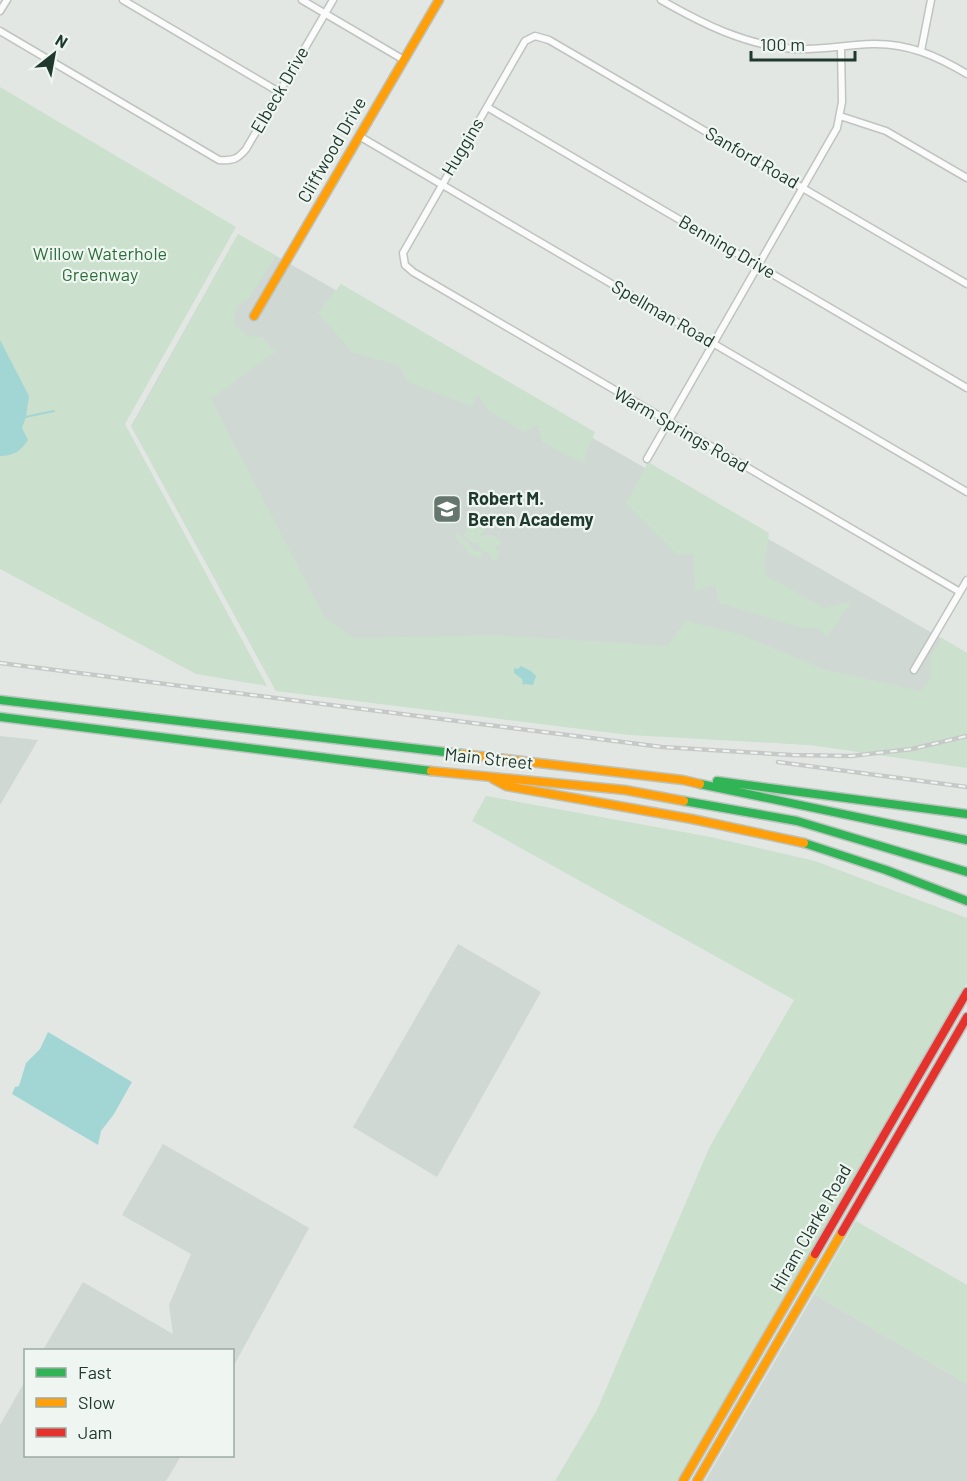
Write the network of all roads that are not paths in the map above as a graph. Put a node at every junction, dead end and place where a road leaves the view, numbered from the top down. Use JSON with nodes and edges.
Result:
{"nodes":[{"id":1,"x":7,"y":0,"type":"edge"},
{"id":2,"x":123,"y":0,"type":"edge"},
{"id":3,"x":302,"y":0,"type":"edge"},
{"id":4,"x":333,"y":0,"type":"edge"},
{"id":5,"x":439,"y":0,"type":"edge"},
{"id":6,"x":661,"y":0,"type":"edge"},
{"id":7,"x":931,"y":0,"type":"edge"},
{"id":8,"x":0,"y":11,"type":"edge"},
{"id":9,"x":325,"y":13,"type":"junction"},
{"id":10,"x":0,"y":31,"type":"edge"},
{"id":11,"x":535,"y":36,"type":"joint"},
{"id":12,"x":841,"y":48,"type":"junction"},
{"id":13,"x":921,"y":51,"type":"junction"},
{"id":14,"x":404,"y":60,"type":"junction"},
{"id":15,"x":967,"y":74,"type":"edge"},
{"id":16,"x":279,"y":92,"type":"junction"},
{"id":17,"x":487,"y":107,"type":"junction"},
{"id":18,"x":840,"y":116,"type":"junction"},
{"id":19,"x":359,"y":136,"type":"junction"},
{"id":20,"x":967,"y":178,"type":"edge"},
{"id":21,"x":441,"y":184,"type":"junction"},
{"id":22,"x":803,"y":188,"type":"junction"},
{"id":23,"x":405,"y":265,"type":"joint"},
{"id":24,"x":758,"y":266,"type":"junction"},
{"id":25,"x":967,"y":284,"type":"edge"},
{"id":26,"x":254,"y":316,"type":"dead end"},
{"id":27,"x":713,"y":344,"type":"junction"},
{"id":28,"x":967,"y":388,"type":"edge"},
{"id":29,"x":668,"y":422,"type":"junction"},
{"id":30,"x":647,"y":459,"type":"dead end"},
{"id":31,"x":967,"y":492,"type":"edge"},
{"id":32,"x":967,"y":580,"type":"edge"},
{"id":33,"x":960,"y":592,"type":"junction"},
{"id":34,"x":914,"y":670,"type":"dead end"},
{"id":35,"x":0,"y":700,"type":"edge"},
{"id":36,"x":0,"y":717,"type":"edge"},
{"id":37,"x":490,"y":777,"type":"junction"},
{"id":38,"x":662,"y":777,"type":"junction"},
{"id":39,"x":967,"y":814,"type":"edge"},
{"id":40,"x":967,"y":840,"type":"edge"},
{"id":41,"x":967,"y":872,"type":"edge"},
{"id":42,"x":967,"y":901,"type":"edge"},
{"id":43,"x":967,"y":992,"type":"edge"},
{"id":44,"x":952,"y":1019,"type":"junction"},
{"id":45,"x":965,"y":1021,"type":"edge"},
{"id":46,"x":896,"y":1114,"type":"junction"},
{"id":47,"x":906,"y":1120,"type":"junction"},
{"id":48,"x":842,"y":1207,"type":"junction"},
{"id":49,"x":852,"y":1212,"type":"junction"},
{"id":50,"x":794,"y":1289,"type":"junction"},
{"id":51,"x":805,"y":1295,"type":"junction"},
{"id":52,"x":747,"y":1371,"type":"junction"},
{"id":53,"x":758,"y":1375,"type":"junction"},
{"id":54,"x":699,"y":1452,"type":"junction"},
{"id":55,"x":712,"y":1456,"type":"junction"},
{"id":56,"x":683,"y":1481,"type":"edge"},
{"id":57,"x":697,"y":1481,"type":"edge"}],
"edges":[{"from":1,"to":8,"type":"street"},
{"from":2,"to":16,"type":"street"},
{"from":3,"to":9,"type":"street"},
{"from":4,"to":9,"type":"street","name":"Elbeck Drive"},
{"from":5,"to":14,"type":"main road","name":"Cliffwood Drive"},
{"from":6,"to":12,"type":"street"},
{"from":7,"to":13,"type":"street"},
{"from":9,"to":14,"type":"street"},
{"from":9,"to":16,"type":"street","name":"Elbeck Drive"},
{"from":10,"to":16,"type":"street","name":"Elbeck Drive"},
{"from":11,"to":17,"type":"street","name":"Huggins"},
{"from":11,"to":22,"type":"street","name":"Sanford Road"},
{"from":12,"to":13,"type":"street"},
{"from":12,"to":18,"type":"street"},
{"from":13,"to":15,"type":"street"},
{"from":14,"to":19,"type":"main road","name":"Cliffwood Drive"},
{"from":17,"to":21,"type":"street","name":"Huggins"},
{"from":17,"to":24,"type":"street","name":"Benning Drive"},
{"from":18,"to":20,"type":"street"},
{"from":18,"to":22,"type":"street"},
{"from":19,"to":21,"type":"street","name":"Spellman Road"},
{"from":19,"to":26,"type":"main road","name":"Cliffwood Drive"},
{"from":21,"to":23,"type":"street","name":"Huggins"},
{"from":21,"to":27,"type":"street","name":"Spellman Road"},
{"from":22,"to":24,"type":"street"},
{"from":22,"to":25,"type":"street","name":"Sanford Road"},
{"from":23,"to":29,"type":"street","name":"Warm Springs Road"},
{"from":24,"to":27,"type":"street"},
{"from":24,"to":28,"type":"street","name":"Benning Drive"},
{"from":27,"to":29,"type":"street"},
{"from":27,"to":31,"type":"street","name":"Spellman Road"},
{"from":29,"to":30,"type":"street"},
{"from":29,"to":33,"type":"street","name":"Warm Springs Road"},
{"from":32,"to":33,"type":"street"},
{"from":33,"to":34,"type":"street"},
{"from":35,"to":38,"type":"main road","name":"Main Street"},
{"from":36,"to":37,"type":"main road","name":"Main Street"},
{"from":37,"to":41,"type":"main road","name":"Main Street"},
{"from":37,"to":42,"type":"main road"},
{"from":38,"to":39,"type":"main road"},
{"from":38,"to":40,"type":"main road","name":"Main Street"},
{"from":43,"to":44,"type":"main road","name":"Hiram Clarke Road"},
{"from":44,"to":45,"type":"main road"},
{"from":44,"to":46,"type":"main road","name":"Hiram Clarke Road"},
{"from":45,"to":47,"type":"main road","name":"Hiram Clarke Road"},
{"from":46,"to":47,"type":"main road"},
{"from":46,"to":48,"type":"main road","name":"Hiram Clarke Road"},
{"from":47,"to":49,"type":"main road","name":"Hiram Clarke Road"},
{"from":48,"to":49,"type":"main road"},
{"from":48,"to":50,"type":"main road","name":"Hiram Clarke Road"},
{"from":49,"to":51,"type":"main road","name":"Hiram Clarke Road"},
{"from":50,"to":51,"type":"main road"},
{"from":50,"to":52,"type":"main road","name":"Hiram Clarke Road"},
{"from":51,"to":53,"type":"main road","name":"Hiram Clarke Road"},
{"from":52,"to":53,"type":"main road"},
{"from":52,"to":54,"type":"main road","name":"Hiram Clarke Road"},
{"from":53,"to":55,"type":"main road","name":"Hiram Clarke Road"},
{"from":54,"to":55,"type":"main road"},
{"from":54,"to":56,"type":"main road","name":"Hiram Clarke Road"},
{"from":55,"to":57,"type":"main road","name":"Hiram Clarke Road"}]}
